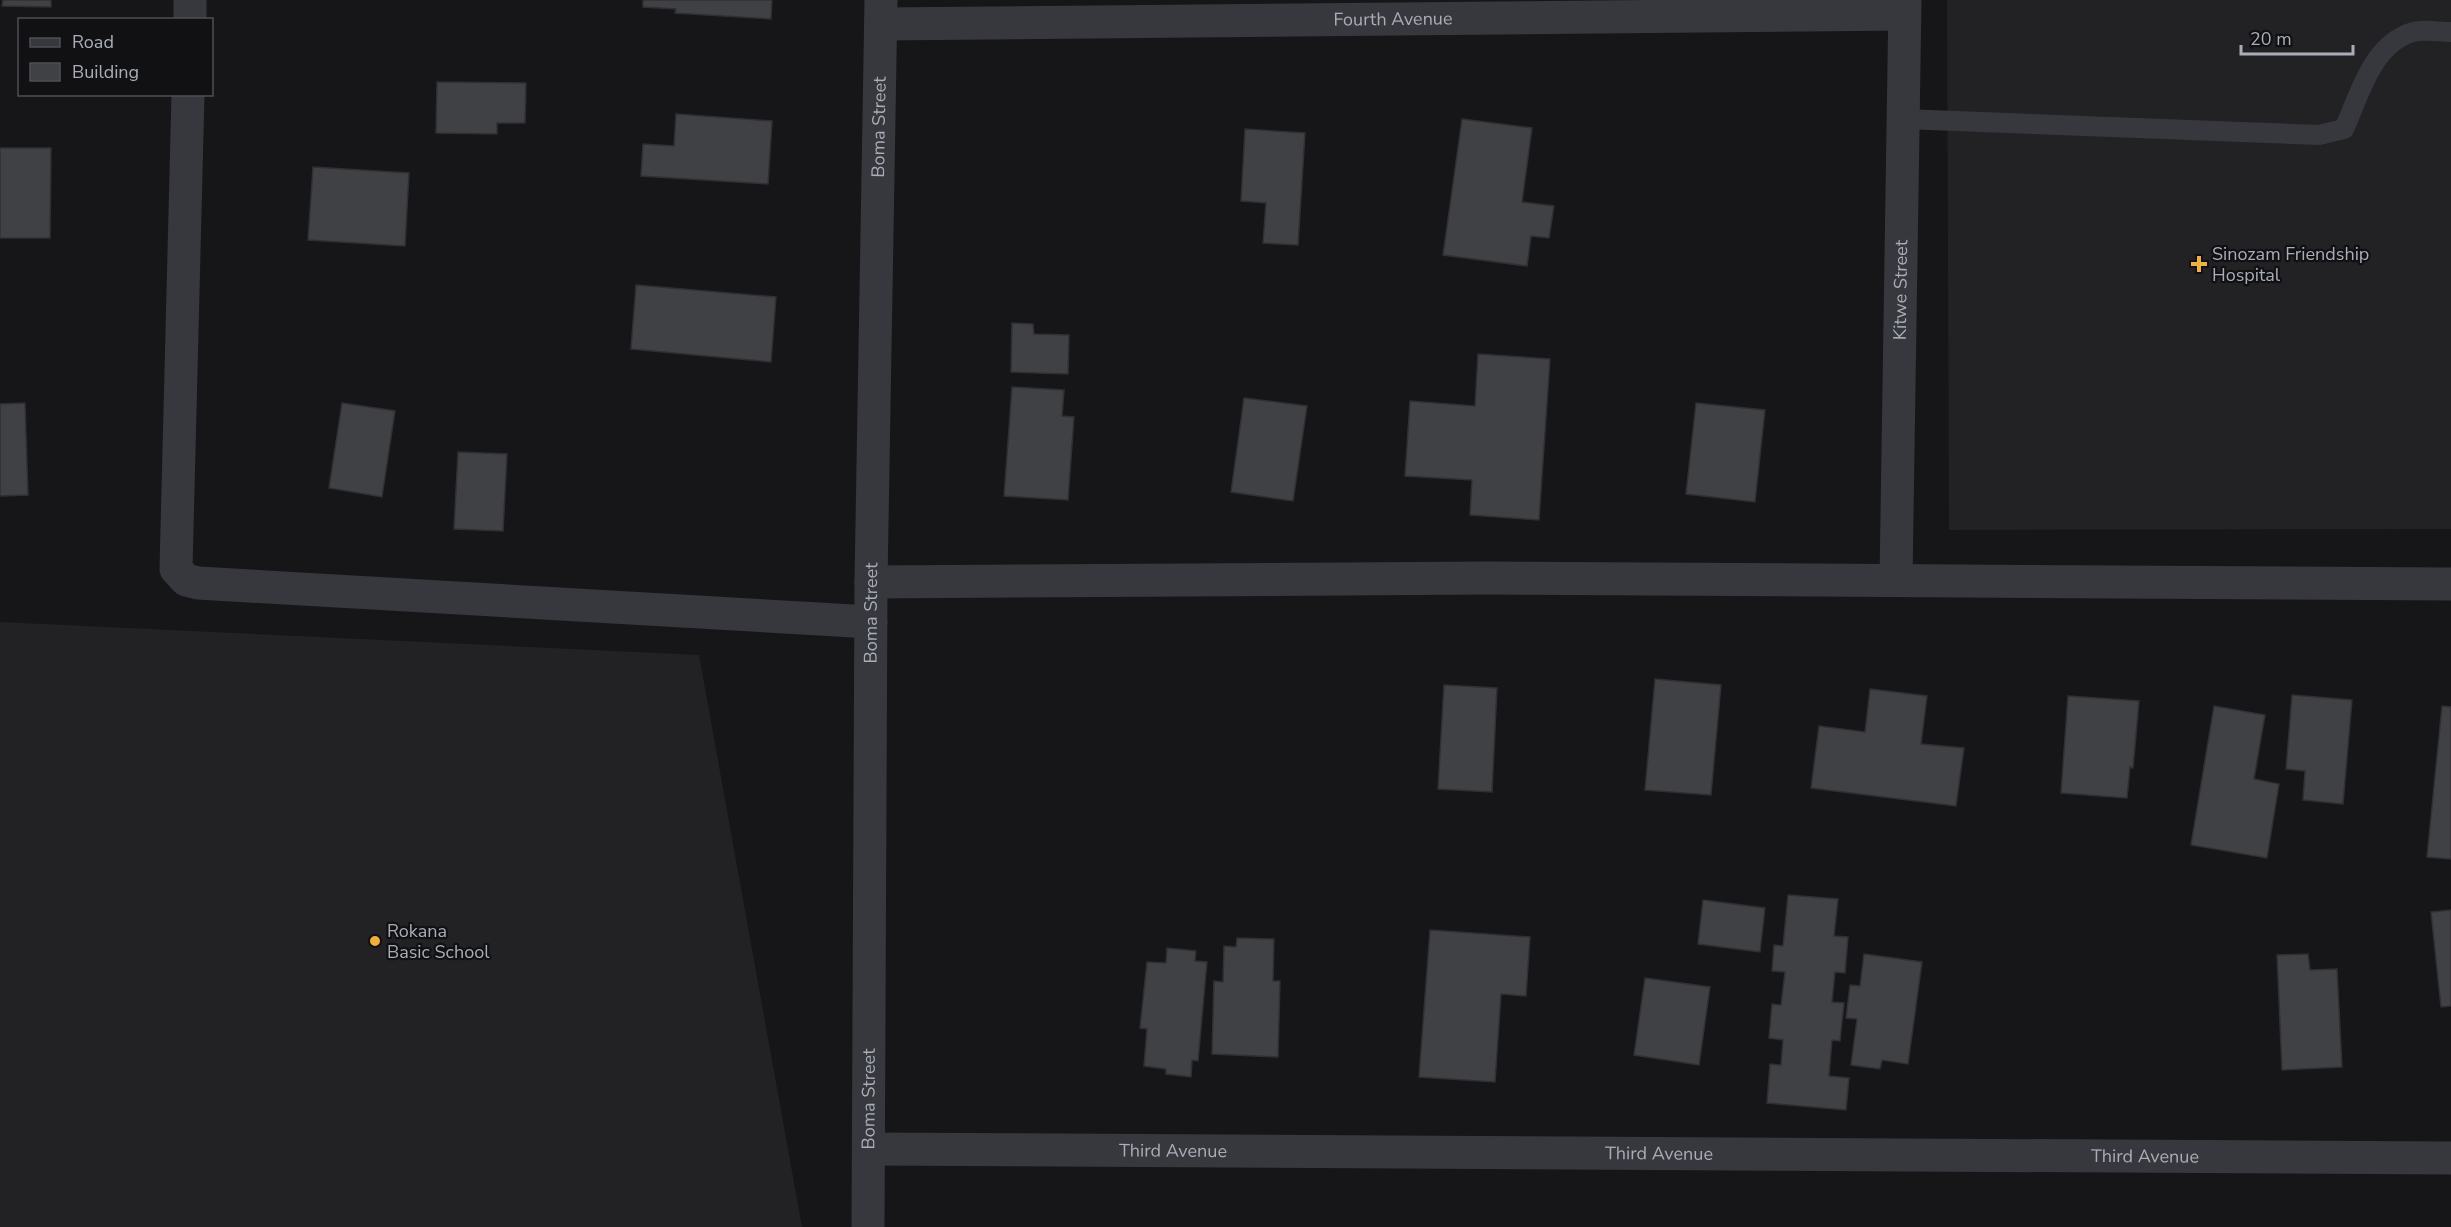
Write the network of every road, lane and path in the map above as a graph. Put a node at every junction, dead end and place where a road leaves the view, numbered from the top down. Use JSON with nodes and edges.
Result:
{"nodes":[{"id":1,"x":190,"y":0,"type":"edge"},
{"id":2,"x":1905,"y":7,"type":"edge"},
{"id":3,"x":881,"y":12,"type":"edge"},
{"id":4,"x":190,"y":18,"type":"edge"},
{"id":5,"x":2451,"y":32,"type":"edge"},
{"id":6,"x":188,"y":96,"type":"edge"},
{"id":7,"x":1903,"y":118,"type":"junction"},
{"id":8,"x":1896,"y":580,"type":"junction"},
{"id":9,"x":871,"y":582,"type":"junction"},
{"id":10,"x":2451,"y":584,"type":"edge"},
{"id":11,"x":871,"y":622,"type":"junction"},
{"id":12,"x":869,"y":1149,"type":"junction"},
{"id":13,"x":2451,"y":1158,"type":"edge"},
{"id":14,"x":868,"y":1227,"type":"edge"}],
"edges":[{"from":1,"to":4,"type":"street"},
{"from":2,"to":3,"type":"street","name":"Fourth Avenue"},
{"from":2,"to":7,"type":"street","name":"Kitwe Street"},
{"from":3,"to":9,"type":"street","name":"Boma Street"},
{"from":5,"to":7,"type":"lane"},
{"from":6,"to":11,"type":"street"},
{"from":7,"to":8,"type":"street","name":"Kitwe Street"},
{"from":8,"to":9,"type":"street"},
{"from":8,"to":10,"type":"street"},
{"from":9,"to":11,"type":"street","name":"Boma Street"},
{"from":11,"to":12,"type":"street","name":"Boma Street"},
{"from":12,"to":13,"type":"street","name":"Third Avenue"},
{"from":12,"to":14,"type":"street","name":"Boma Street"}]}
